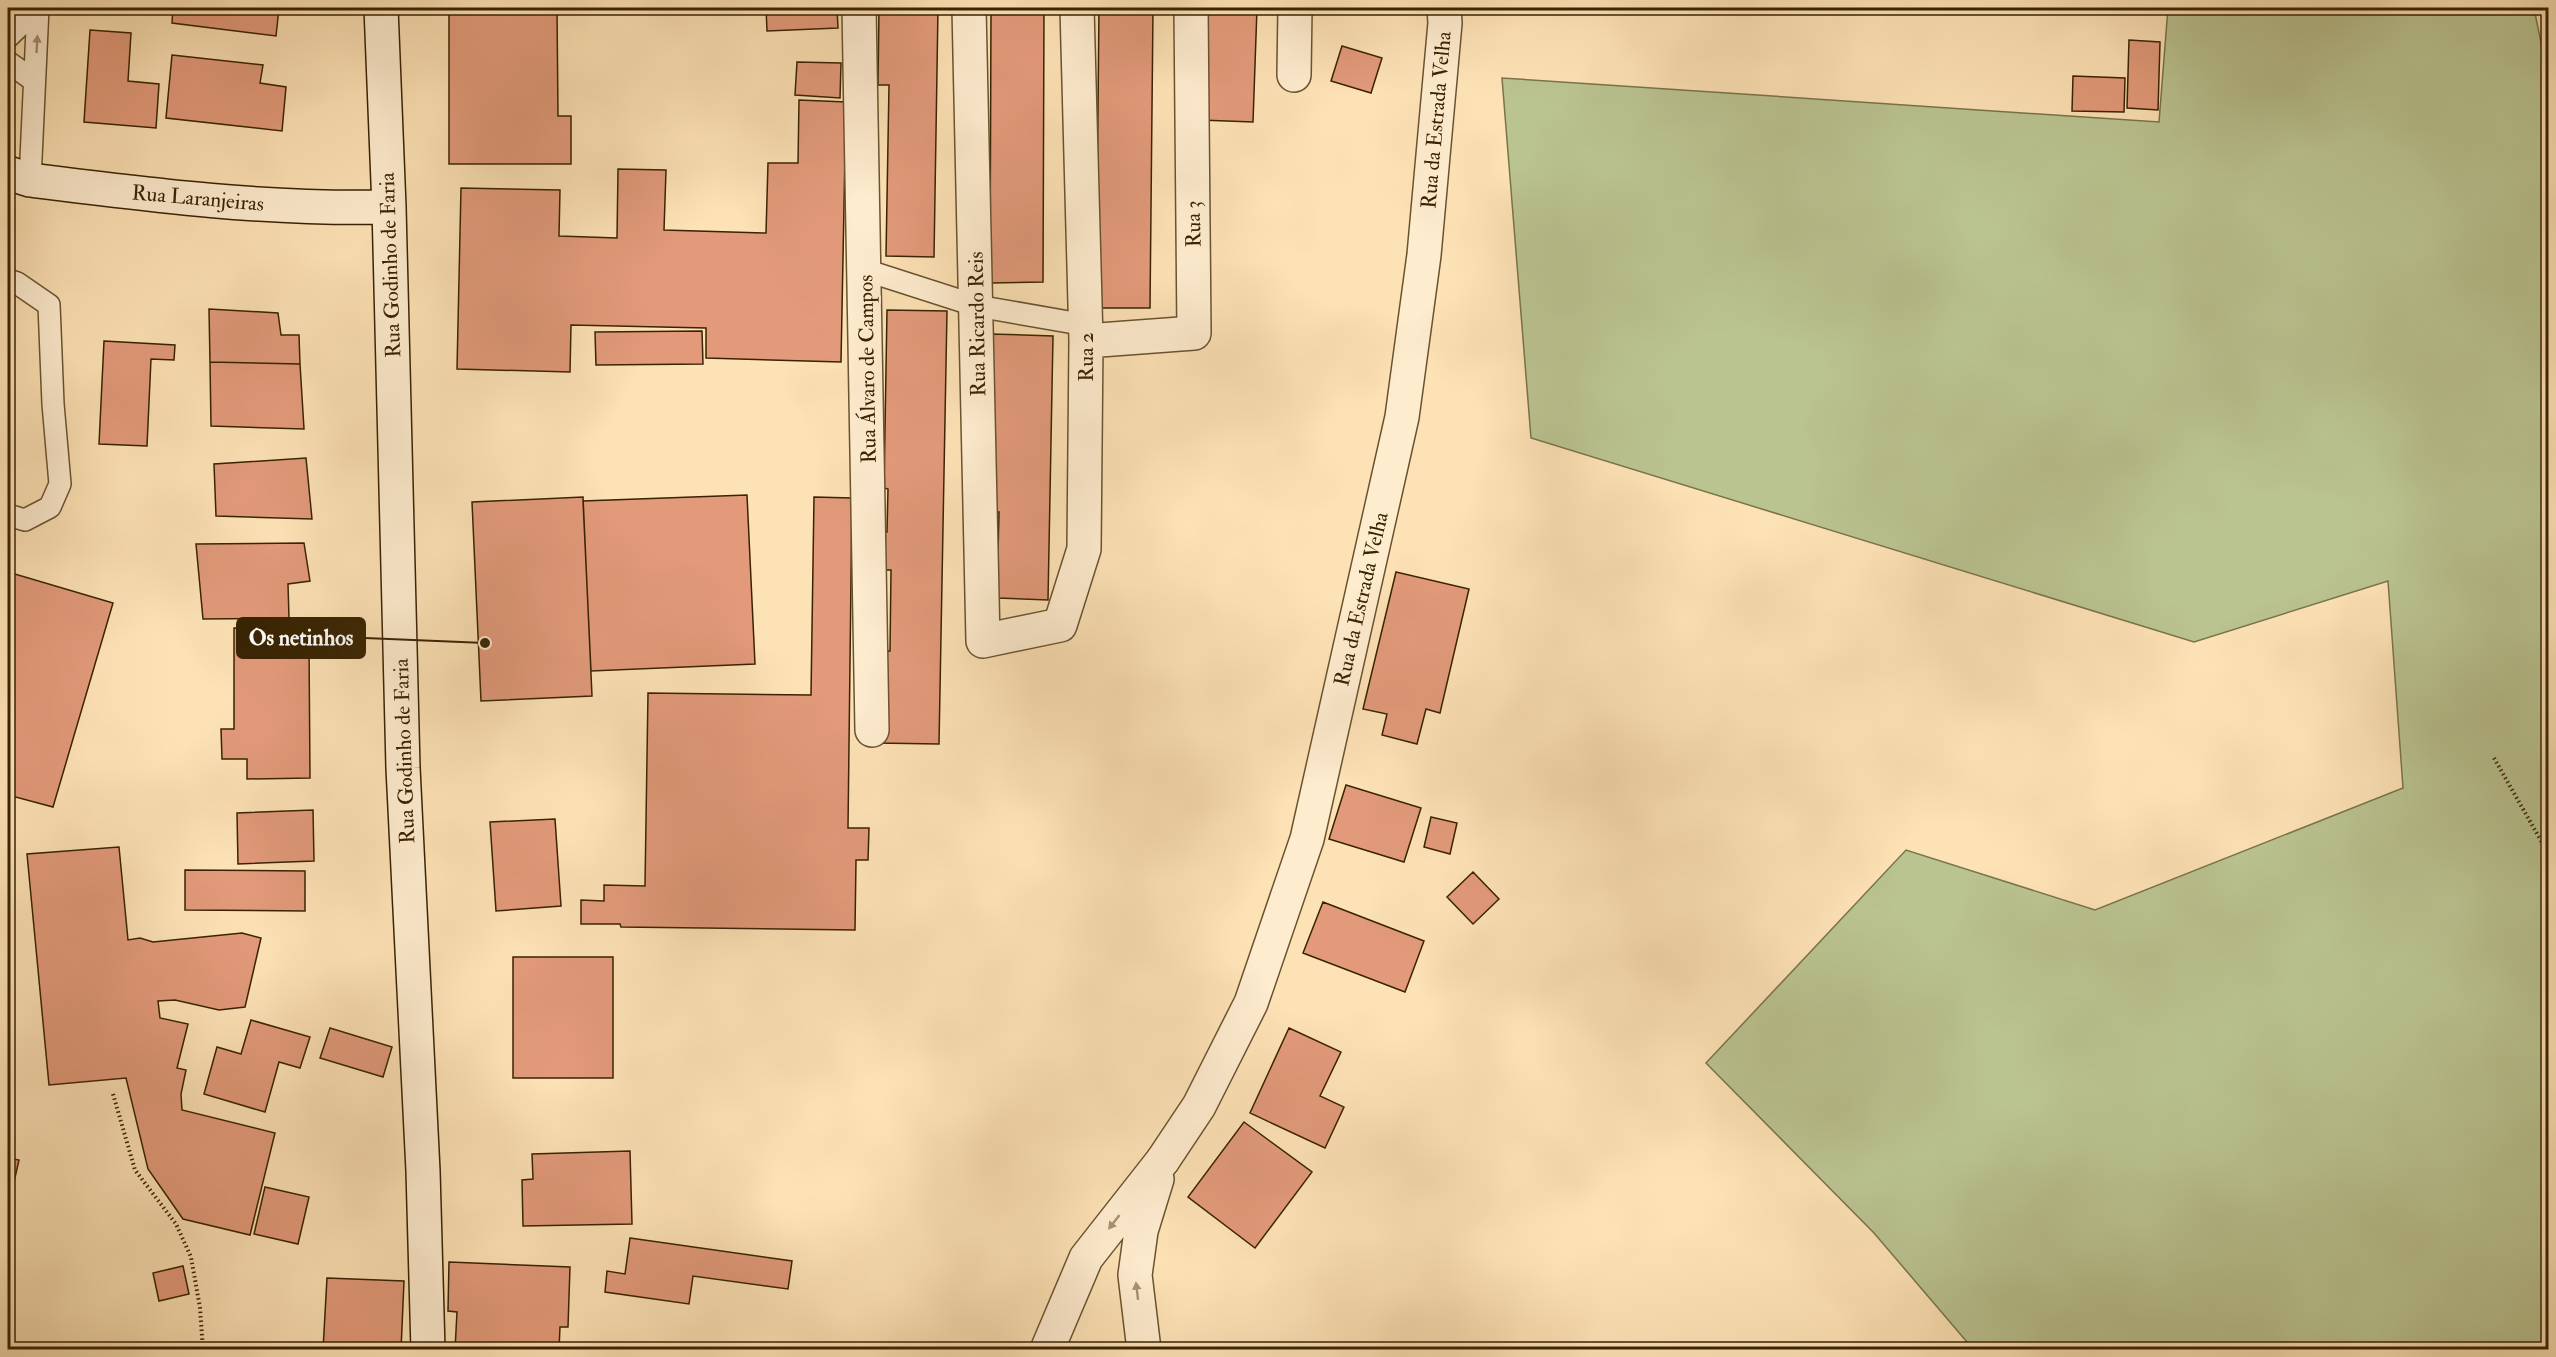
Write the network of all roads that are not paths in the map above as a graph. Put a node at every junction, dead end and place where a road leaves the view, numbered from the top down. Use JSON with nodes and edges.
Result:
{"nodes":[{"id":1,"x":38,"y":8,"type":"edge"},
{"id":2,"x":381,"y":8,"type":"edge"},
{"id":3,"x":859,"y":8,"type":"edge"},
{"id":4,"x":969,"y":8,"type":"edge"},
{"id":5,"x":1077,"y":8,"type":"edge"},
{"id":6,"x":1191,"y":8,"type":"edge"},
{"id":7,"x":1295,"y":8,"type":"edge"},
{"id":8,"x":1444,"y":8,"type":"edge"},
{"id":9,"x":8,"y":36,"type":"edge"},
{"id":10,"x":8,"y":62,"type":"edge"},
{"id":11,"x":1294,"y":75,"type":"dead end"},
{"id":12,"x":33,"y":80,"type":"junction"},
{"id":13,"x":19,"y":176,"type":"edge"},
{"id":14,"x":389,"y":207,"type":"junction"},
{"id":15,"x":865,"y":270,"type":"junction"},
{"id":16,"x":8,"y":280,"type":"edge"},
{"id":17,"x":976,"y":306,"type":"junction"},
{"id":18,"x":1086,"y":333,"type":"junction"},
{"id":19,"x":8,"y":515,"type":"edge"},
{"id":20,"x":983,"y":641,"type":"joint"},
{"id":21,"x":872,"y":730,"type":"dead end"},
{"id":22,"x":1163,"y":1160,"type":"junction"},
{"id":23,"x":428,"y":1350,"type":"edge"},
{"id":24,"x":1047,"y":1350,"type":"edge"},
{"id":25,"x":1144,"y":1350,"type":"edge"}],
"edges":[{"from":1,"to":9,"type":"lane"},
{"from":12,"to":1,"type":"lane","one_way":true},
{"from":2,"to":14,"type":"street","name":"Rua Godinho de Faria"},
{"from":3,"to":15,"type":"street","name":"Rua Álvaro de Campos"},
{"from":4,"to":17,"type":"street","name":"Rua Ricardo Reis"},
{"from":5,"to":18,"type":"street","name":"Rua 2"},
{"from":6,"to":18,"type":"street","name":"Rua 3"},
{"from":7,"to":11,"type":"street"},
{"from":8,"to":22,"type":"street","name":"Rua da Estrada Velha"},
{"from":10,"to":12,"type":"lane"},
{"from":12,"to":13,"type":"lane"},
{"from":13,"to":14,"type":"street","name":"Rua Laranjeiras"},
{"from":14,"to":23,"type":"street","name":"Rua Godinho de Faria"},
{"from":15,"to":17,"type":"lane"},
{"from":15,"to":21,"type":"street","name":"Rua Álvaro de Campos"},
{"from":16,"to":19,"type":"lane"},
{"from":17,"to":18,"type":"lane"},
{"from":17,"to":20,"type":"street","name":"Rua Ricardo Reis"},
{"from":18,"to":20,"type":"street","name":"Rua 2"},
{"from":22,"to":24,"type":"street","name":"Rua da Estrada Velha","one_way":true},
{"from":25,"to":22,"type":"street","name":"Rua da Estrada Velha","one_way":true}]}
